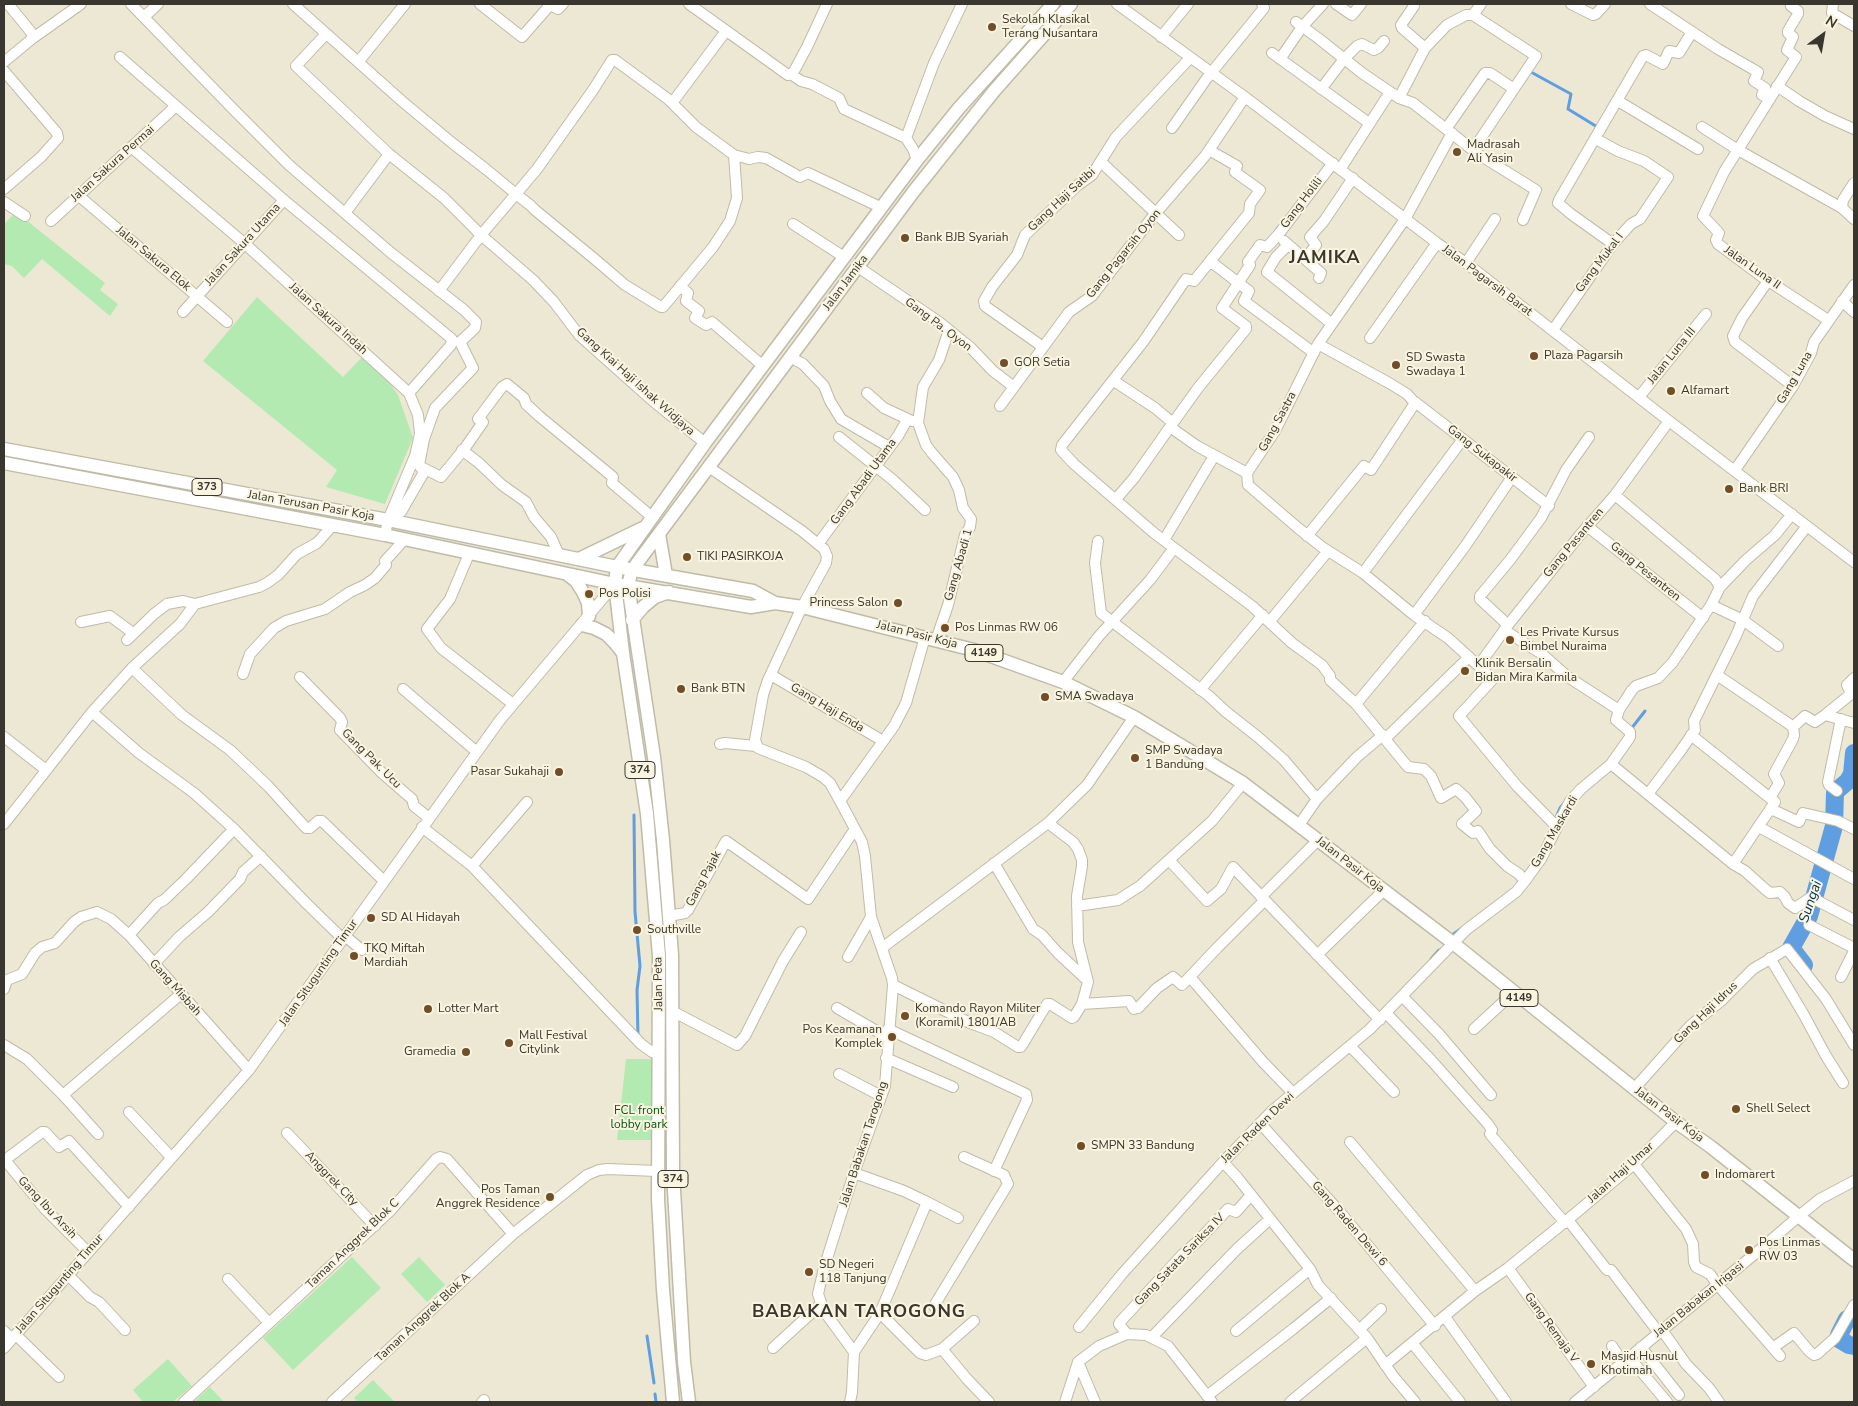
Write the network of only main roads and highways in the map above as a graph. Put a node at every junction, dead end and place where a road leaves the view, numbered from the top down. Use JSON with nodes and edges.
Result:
{"nodes":[{"id":1,"x":1052,"y":4,"type":"edge"},
{"id":2,"x":1079,"y":4,"type":"edge"},
{"id":3,"x":1067,"y":9,"type":"edge"},
{"id":4,"x":4,"y":449,"type":"edge"},
{"id":5,"x":4,"y":463,"type":"edge"},
{"id":6,"x":648,"y":522,"type":"junction"},
{"id":7,"x":659,"y":534,"type":"junction"},
{"id":8,"x":579,"y":559,"type":"junction"},
{"id":9,"x":617,"y":568,"type":"junction"},
{"id":10,"x":632,"y":570,"type":"junction"},
{"id":11,"x":566,"y":573,"type":"junction"},
{"id":12,"x":666,"y":575,"type":"junction"},
{"id":13,"x":615,"y":584,"type":"junction"},
{"id":14,"x":628,"y":586,"type":"junction"},
{"id":15,"x":669,"y":592,"type":"junction"},
{"id":16,"x":775,"y":603,"type":"junction"},
{"id":17,"x":632,"y":620,"type":"junction"},
{"id":18,"x":623,"y":653,"type":"junction"},
{"id":19,"x":672,"y":955,"type":"junction"},
{"id":20,"x":658,"y":956,"type":"junction"},
{"id":21,"x":1854,"y":1260,"type":"edge"},
{"id":22,"x":684,"y":1362,"type":"junction"},
{"id":23,"x":670,"y":1363,"type":"junction"},
{"id":24,"x":673,"y":1402,"type":"edge"},
{"id":25,"x":689,"y":1402,"type":"edge"}],
"edges":[{"from":1,"to":6,"type":"main road","name":"Jalan Jamika"},
{"from":2,"to":3,"type":"main road","name":"Jalan Jamika"},
{"from":3,"to":7,"type":"main road","name":"Jalan Jamika"},
{"from":4,"to":8,"type":"main road","name":"Jalan Terusan Pasir Koja","number":"373"},
{"from":5,"to":11,"type":"main road","name":"Jalan Terusan Pasir Koja","number":"373"},
{"from":6,"to":8,"type":"main road"},
{"from":6,"to":9,"type":"main road","name":"Jalan Jamika"},
{"from":7,"to":10,"type":"main road","name":"Jalan Jamika"},
{"from":7,"to":12,"type":"main road"},
{"from":8,"to":9,"type":"main road","name":"Jalan Terusan Pasir Koja","number":"373"},
{"from":9,"to":10,"type":"main road","name":"Jalan Pasir Koja","number":"4149"},
{"from":9,"to":13,"type":"main road","name":"Jalan Peta","number":"374"},
{"from":10,"to":12,"type":"main road","name":"Jalan Pasir Koja","number":"4149"},
{"from":10,"to":14,"type":"main road","name":"Jalan Peta","number":"374"},
{"from":11,"to":13,"type":"main road","name":"Jalan Terusan Pasir Koja","number":"373"},
{"from":11,"to":18,"type":"main road"},
{"from":12,"to":16,"type":"main road","name":"Jalan Pasir Koja","number":"4149"},
{"from":13,"to":14,"type":"main road","name":"Jalan Pasir Koja","number":"4149"},
{"from":13,"to":18,"type":"main road","name":"Jalan Peta","number":"374"},
{"from":14,"to":15,"type":"main road","name":"Jalan Pasir Koja","number":"4149"},
{"from":14,"to":17,"type":"main road","name":"Jalan Peta","number":"374"},
{"from":15,"to":16,"type":"main road","name":"Jalan Pasir Koja","number":"4149"},
{"from":15,"to":17,"type":"main road"},
{"from":16,"to":21,"type":"main road","name":"Jalan Pasir Koja","number":"4149"},
{"from":17,"to":19,"type":"main road","name":"Jalan Peta","number":"374"},
{"from":18,"to":20,"type":"main road","name":"Jalan Peta","number":"374"},
{"from":19,"to":20,"type":"main road"},
{"from":19,"to":22,"type":"main road","name":"Jalan Peta","number":"374"},
{"from":20,"to":23,"type":"main road","name":"Jalan Peta","number":"374"},
{"from":22,"to":23,"type":"main road"},
{"from":22,"to":25,"type":"main road","name":"Jalan Peta","number":"374"},
{"from":23,"to":24,"type":"main road","name":"Jalan Peta","number":"374"}]}
